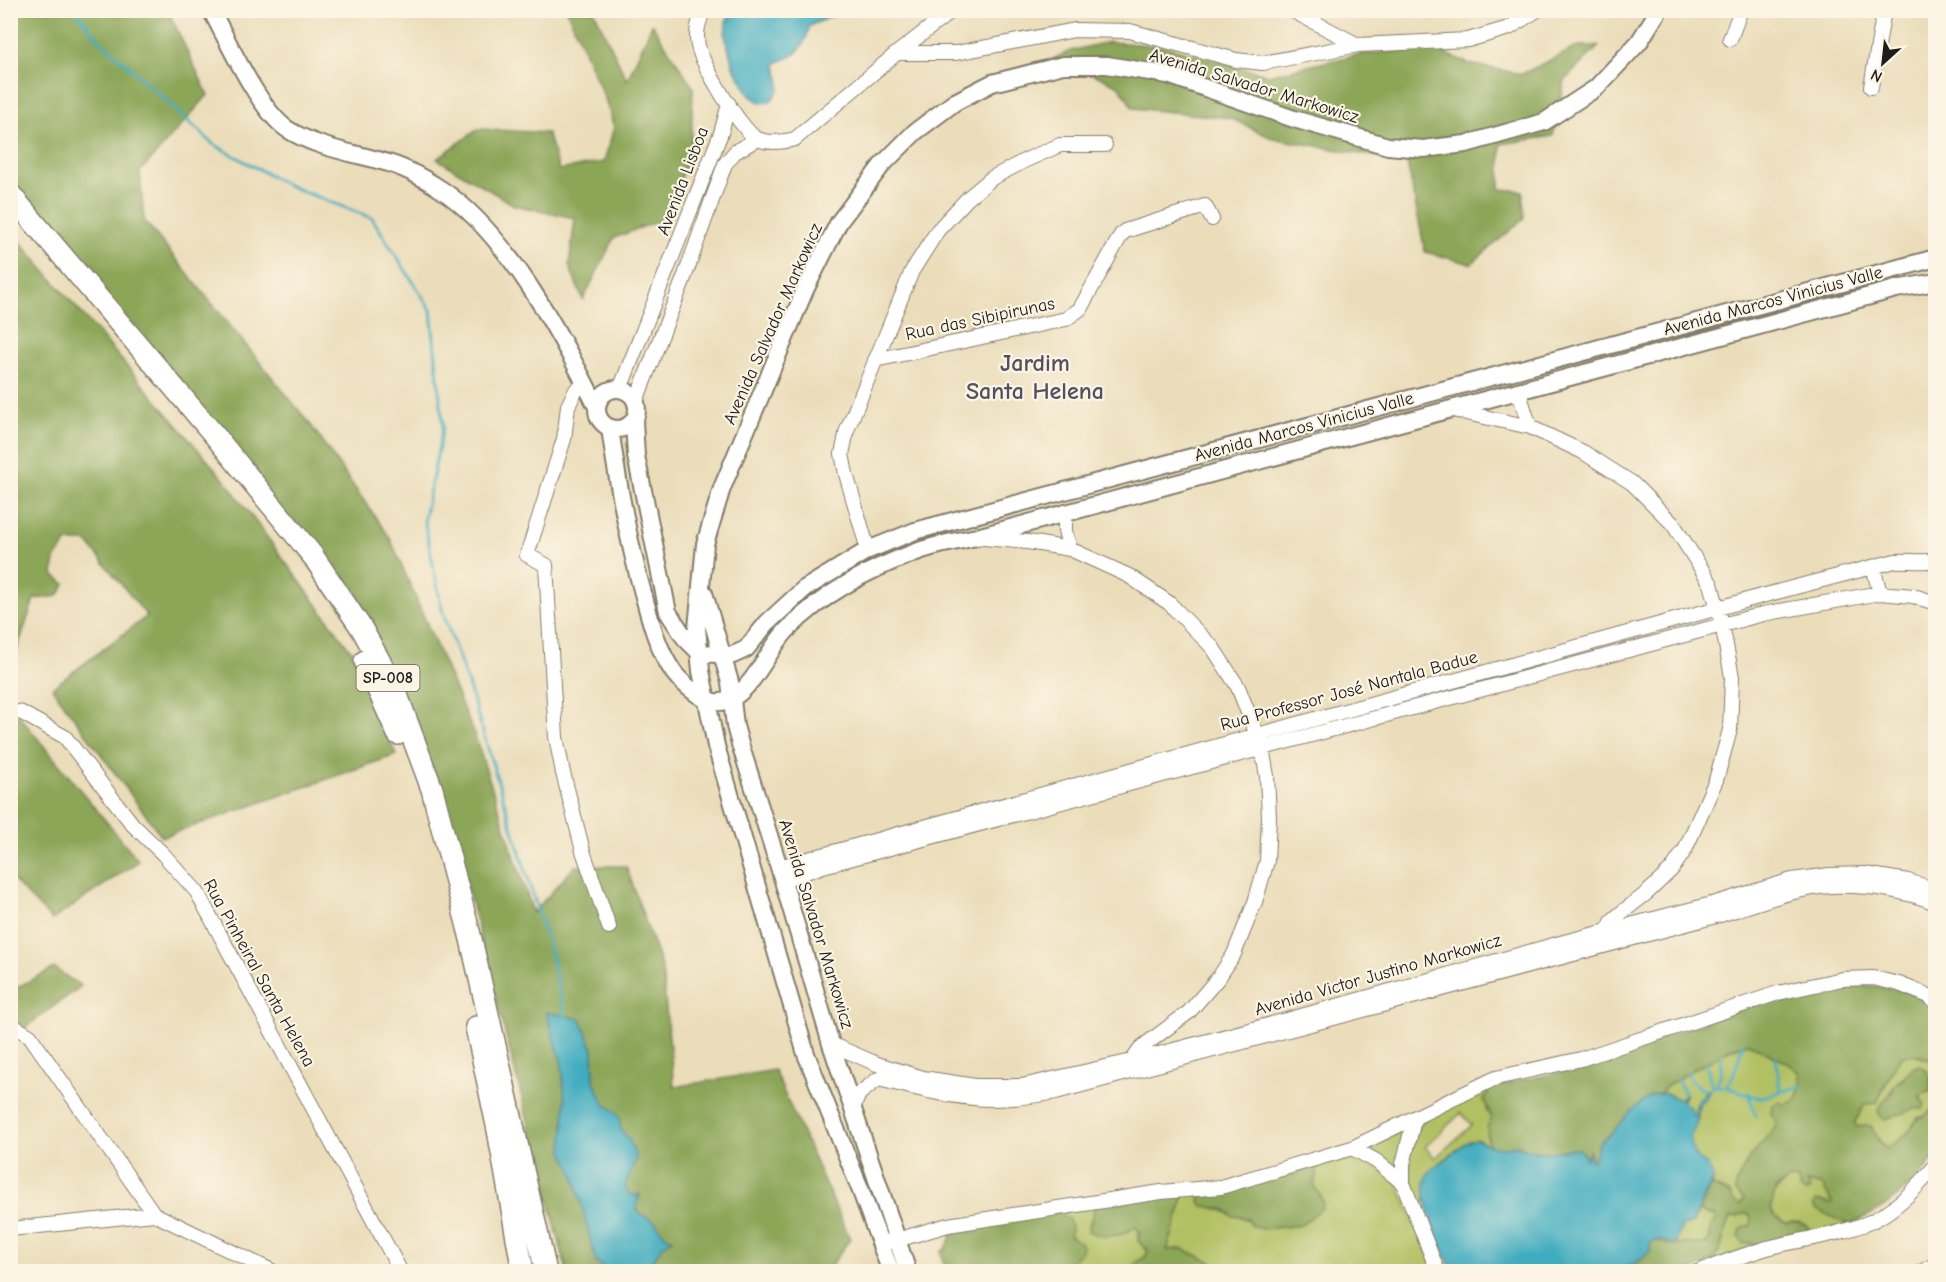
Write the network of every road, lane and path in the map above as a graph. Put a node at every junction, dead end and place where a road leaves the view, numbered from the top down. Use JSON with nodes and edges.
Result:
{"nodes":[{"id":1,"x":211,"y":10,"type":"edge"},
{"id":2,"x":704,"y":10,"type":"edge"},
{"id":3,"x":954,"y":10,"type":"edge"},
{"id":4,"x":1291,"y":10,"type":"edge"},
{"id":5,"x":1538,"y":10,"type":"edge"},
{"id":6,"x":1659,"y":10,"type":"edge"},
{"id":7,"x":1741,"y":10,"type":"edge"},
{"id":8,"x":1884,"y":10,"type":"edge"},
{"id":9,"x":1730,"y":39,"type":"dead end"},
{"id":10,"x":1358,"y":45,"type":"junction"},
{"id":11,"x":897,"y":53,"type":"junction"},
{"id":12,"x":1871,"y":87,"type":"dead end"},
{"id":13,"x":729,"y":104,"type":"junction"},
{"id":14,"x":757,"y":139,"type":"junction"},
{"id":15,"x":1105,"y":145,"type":"dead end"},
{"id":16,"x":10,"y":194,"type":"edge"},
{"id":17,"x":10,"y":215,"type":"edge"},
{"id":18,"x":1212,"y":219,"type":"dead end"},
{"id":19,"x":1935,"y":258,"type":"edge"},
{"id":20,"x":668,"y":270,"type":"junction"},
{"id":21,"x":684,"y":278,"type":"junction"},
{"id":22,"x":1935,"y":282,"type":"edge"},
{"id":23,"x":875,"y":360,"type":"junction"},
{"id":24,"x":582,"y":377,"type":"junction"},
{"id":25,"x":613,"y":387,"type":"junction"},
{"id":26,"x":1518,"y":390,"type":"junction"},
{"id":27,"x":636,"y":401,"type":"junction"},
{"id":28,"x":597,"y":407,"type":"junction"},
{"id":29,"x":1446,"y":409,"type":"junction"},
{"id":30,"x":634,"y":421,"type":"junction"},
{"id":31,"x":1530,"y":427,"type":"junction"},
{"id":32,"x":610,"y":428,"type":"junction"},
{"id":33,"x":1065,"y":512,"type":"junction"},
{"id":34,"x":915,"y":531,"type":"junction"},
{"id":35,"x":977,"y":537,"type":"junction"},
{"id":36,"x":1070,"y":549,"type":"junction"},
{"id":37,"x":868,"y":550,"type":"junction"},
{"id":38,"x":921,"y":550,"type":"junction"},
{"id":39,"x":1933,"y":564,"type":"edge"},
{"id":40,"x":1874,"y":567,"type":"junction"},
{"id":41,"x":701,"y":584,"type":"junction"},
{"id":42,"x":1880,"y":593,"type":"junction"},
{"id":43,"x":1935,"y":603,"type":"edge"},
{"id":44,"x":1718,"y":608,"type":"junction"},
{"id":45,"x":1722,"y":624,"type":"junction"},
{"id":46,"x":700,"y":653,"type":"junction"},
{"id":47,"x":722,"y":655,"type":"junction"},
{"id":48,"x":747,"y":687,"type":"junction"},
{"id":49,"x":731,"y":699,"type":"junction"},
{"id":50,"x":706,"y":701,"type":"junction"},
{"id":51,"x":10,"y":712,"type":"edge"},
{"id":52,"x":1260,"y":741,"type":"junction"},
{"id":53,"x":740,"y":744,"type":"junction"},
{"id":54,"x":763,"y":816,"type":"junction"},
{"id":55,"x":739,"y":822,"type":"junction"},
{"id":56,"x":781,"y":873,"type":"junction"},
{"id":57,"x":1935,"y":890,"type":"edge"},
{"id":58,"x":1935,"y":903,"type":"edge"},
{"id":59,"x":609,"y":927,"type":"dead end"},
{"id":60,"x":1608,"y":938,"type":"junction"},
{"id":61,"x":1935,"y":1003,"type":"edge"},
{"id":62,"x":10,"y":1024,"type":"edge"},
{"id":63,"x":831,"y":1044,"type":"junction"},
{"id":64,"x":877,"y":1064,"type":"junction"},
{"id":65,"x":1133,"y":1066,"type":"junction"},
{"id":66,"x":878,"y":1079,"type":"junction"},
{"id":67,"x":853,"y":1108,"type":"junction"},
{"id":68,"x":1414,"y":1120,"type":"junction"},
{"id":69,"x":1352,"y":1148,"type":"junction"},
{"id":70,"x":1935,"y":1165,"type":"edge"},
{"id":71,"x":1403,"y":1183,"type":"junction"},
{"id":72,"x":154,"y":1214,"type":"junction"},
{"id":73,"x":10,"y":1229,"type":"edge"},
{"id":74,"x":898,"y":1240,"type":"junction"},
{"id":75,"x":882,"y":1244,"type":"junction"},
{"id":76,"x":1935,"y":1264,"type":"edge"},
{"id":77,"x":274,"y":1272,"type":"edge"},
{"id":78,"x":401,"y":1272,"type":"edge"},
{"id":79,"x":523,"y":1272,"type":"edge"},
{"id":80,"x":546,"y":1272,"type":"edge"},
{"id":81,"x":891,"y":1272,"type":"edge"},
{"id":82,"x":908,"y":1272,"type":"edge"},
{"id":83,"x":1438,"y":1272,"type":"edge"},
{"id":84,"x":1697,"y":1272,"type":"edge"},
{"id":85,"x":1921,"y":1272,"type":"edge"}],
"edges":[{"from":1,"to":24,"type":"street"},
{"from":2,"to":13,"type":"street"},
{"from":3,"to":11,"type":"street"},
{"from":4,"to":10,"type":"street"},
{"from":5,"to":10,"type":"street"},
{"from":6,"to":41,"type":"street","name":"Avenida Salvador Markowicz"},
{"from":7,"to":9,"type":"street"},
{"from":8,"to":12,"type":"street"},
{"from":10,"to":11,"type":"street"},
{"from":11,"to":14,"type":"street"},
{"from":13,"to":14,"type":"street"},
{"from":13,"to":20,"type":"street","name":"Avenida Lisboa"},
{"from":14,"to":21,"type":"street","name":"Avenida Lisboa"},
{"from":15,"to":23,"type":"street"},
{"from":16,"to":80,"type":"main road","number":"SP-008"},
{"from":17,"to":79,"type":"main road","number":"SP-008"},
{"from":18,"to":23,"type":"street","name":"Rua das Sibipirunas"},
{"from":19,"to":34,"type":"street","name":"Avenida Marcos Vinicius Valle"},
{"from":20,"to":21,"type":"street"},
{"from":20,"to":25,"type":"street","name":"Avenida Lisboa"},
{"from":21,"to":27,"type":"street","name":"Avenida Lisboa"},
{"from":22,"to":26,"type":"street","name":"Avenida Marcos Vinicius Valle"},
{"from":23,"to":37,"type":"street"},
{"from":24,"to":25,"type":"street"},
{"from":24,"to":28,"type":"street"},
{"from":24,"to":59,"type":"street"},
{"from":25,"to":27,"type":"street"},
{"from":25,"to":28,"type":"street"},
{"from":26,"to":29,"type":"street","name":"Avenida Marcos Vinicius Valle"},
{"from":26,"to":31,"type":"street"},
{"from":27,"to":30,"type":"street"},
{"from":28,"to":32,"type":"street"},
{"from":29,"to":31,"type":"street"},
{"from":29,"to":33,"type":"street","name":"Avenida Marcos Vinicius Valle"},
{"from":30,"to":32,"type":"street"},
{"from":30,"to":46,"type":"street"},
{"from":31,"to":44,"type":"street"},
{"from":32,"to":50,"type":"street"},
{"from":33,"to":35,"type":"street","name":"Avenida Marcos Vinicius Valle"},
{"from":33,"to":36,"type":"street"},
{"from":34,"to":37,"type":"street","name":"Avenida Marcos Vinicius Valle"},
{"from":34,"to":38,"type":"street"},
{"from":35,"to":36,"type":"street"},
{"from":35,"to":38,"type":"street","name":"Avenida Marcos Vinicius Valle"},
{"from":36,"to":52,"type":"street"},
{"from":37,"to":47,"type":"street","name":"Avenida Marcos Vinicius Valle"},
{"from":38,"to":48,"type":"street","name":"Avenida Marcos Vinicius Valle"},
{"from":39,"to":40,"type":"street","name":"Rua Professor José Nantala Badue"},
{"from":40,"to":42,"type":"street"},
{"from":40,"to":44,"type":"street","name":"Rua Professor José Nantala Badue"},
{"from":41,"to":46,"type":"street","name":"Avenida Salvador Markowicz"},
{"from":41,"to":47,"type":"street","name":"Avenida Salvador Markowicz"},
{"from":42,"to":43,"type":"street","name":"Rua Professor José Nantala Badue"},
{"from":42,"to":45,"type":"street","name":"Rua Professor José Nantala Badue"},
{"from":44,"to":45,"type":"street"},
{"from":44,"to":52,"type":"street","name":"Rua Professor José Nantala Badue"},
{"from":45,"to":52,"type":"street","name":"Rua Professor José Nantala Badue"},
{"from":45,"to":60,"type":"street"},
{"from":46,"to":47,"type":"street"},
{"from":46,"to":50,"type":"street","name":"Avenida Salvador Markowicz"},
{"from":47,"to":49,"type":"street","name":"Avenida Salvador Markowicz"},
{"from":48,"to":49,"type":"street","name":"Avenida Marcos Vinicius Valle"},
{"from":48,"to":53,"type":"street"},
{"from":49,"to":50,"type":"street"},
{"from":49,"to":53,"type":"street","name":"Avenida Salvador Markowicz"},
{"from":50,"to":55,"type":"street","name":"Avenida Salvador Markowicz"},
{"from":51,"to":78,"type":"street","name":"Rua Pinheiral Santa Helena"},
{"from":52,"to":56,"type":"street","name":"Rua Professor José Nantala Badue"},
{"from":52,"to":65,"type":"street"},
{"from":53,"to":54,"type":"street","name":"Avenida Salvador Markowicz"},
{"from":54,"to":55,"type":"street"},
{"from":54,"to":56,"type":"street","name":"Avenida Salvador Markowicz"},
{"from":55,"to":75,"type":"street","name":"Avenida Salvador Markowicz"},
{"from":56,"to":63,"type":"street","name":"Avenida Salvador Markowicz"},
{"from":57,"to":60,"type":"street","name":"Avenida Victor Justino Markowicz"},
{"from":58,"to":60,"type":"street","name":"Avenida Victor Justino Markowicz"},
{"from":60,"to":65,"type":"street","name":"Avenida Victor Justino Markowicz"},
{"from":61,"to":68,"type":"street"},
{"from":62,"to":72,"type":"street"},
{"from":63,"to":64,"type":"street","name":"Avenida Victor Justino Markowicz"},
{"from":63,"to":67,"type":"street","name":"Avenida Salvador Markowicz"},
{"from":64,"to":65,"type":"street","name":"Avenida Victor Justino Markowicz"},
{"from":64,"to":66,"type":"street"},
{"from":65,"to":66,"type":"street","name":"Avenida Victor Justino Markowicz"},
{"from":66,"to":67,"type":"street"},
{"from":67,"to":74,"type":"street","name":"Avenida Salvador Markowicz"},
{"from":68,"to":69,"type":"street"},
{"from":68,"to":71,"type":"street"},
{"from":69,"to":71,"type":"street"},
{"from":69,"to":74,"type":"street"},
{"from":70,"to":84,"type":"street"},
{"from":71,"to":83,"type":"street"},
{"from":72,"to":73,"type":"street"},
{"from":72,"to":77,"type":"street"},
{"from":74,"to":75,"type":"street"},
{"from":74,"to":82,"type":"street","name":"Avenida Salvador Markowicz"},
{"from":75,"to":81,"type":"street","name":"Avenida Salvador Markowicz"},
{"from":76,"to":85,"type":"street"}]}
